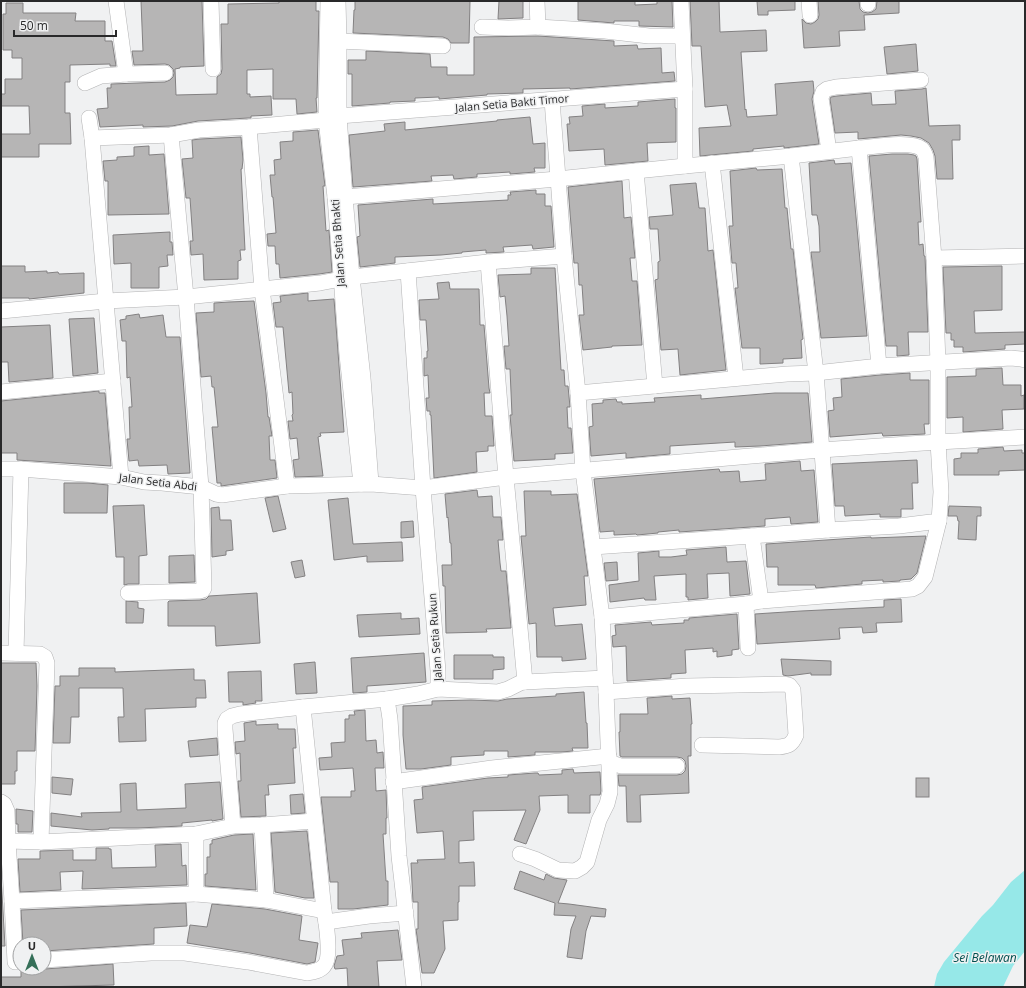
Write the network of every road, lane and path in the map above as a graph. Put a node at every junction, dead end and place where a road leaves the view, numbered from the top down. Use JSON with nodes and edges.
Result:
{"nodes":[{"id":1,"x":116,"y":1,"type":"edge"},
{"id":2,"x":211,"y":1,"type":"edge"},
{"id":3,"x":328,"y":1,"type":"edge"},
{"id":4,"x":338,"y":1,"type":"edge"},
{"id":5,"x":537,"y":1,"type":"edge"},
{"id":6,"x":680,"y":1,"type":"edge"},
{"id":7,"x":482,"y":27,"type":"dead end"},
{"id":8,"x":538,"y":27,"type":"junction"},
{"id":9,"x":682,"y":36,"type":"junction"},
{"id":10,"x":339,"y":41,"type":"junction"},
{"id":11,"x":443,"y":46,"type":"dead end"},
{"id":12,"x":213,"y":69,"type":"dead end"},
{"id":13,"x":166,"y":73,"type":"dead end"},
{"id":14,"x":126,"y":74,"type":"junction"},
{"id":15,"x":921,"y":80,"type":"dead end"},
{"id":16,"x":85,"y":83,"type":"dead end"},
{"id":17,"x":686,"y":89,"type":"junction"},
{"id":18,"x":552,"y":100,"type":"junction"},
{"id":19,"x":89,"y":118,"type":"dead end"},
{"id":20,"x":333,"y":118,"type":"junction"},
{"id":21,"x":249,"y":127,"type":"junction"},
{"id":22,"x":171,"y":135,"type":"junction"},
{"id":23,"x":92,"y":138,"type":"junction"},
{"id":24,"x":859,"y":148,"type":"junction"},
{"id":25,"x":829,"y":151,"type":"junction"},
{"id":26,"x":791,"y":156,"type":"junction"},
{"id":27,"x":712,"y":163,"type":"junction"},
{"id":28,"x":685,"y":166,"type":"junction"},
{"id":29,"x":636,"y":171,"type":"junction"},
{"id":30,"x":557,"y":179,"type":"junction"},
{"id":31,"x":340,"y":197,"type":"junction"},
{"id":32,"x":564,"y":256,"type":"junction"},
{"id":33,"x":1025,"y":256,"type":"edge"},
{"id":34,"x":934,"y":258,"type":"junction"},
{"id":35,"x":488,"y":262,"type":"junction"},
{"id":36,"x":408,"y":270,"type":"junction"},
{"id":37,"x":346,"y":278,"type":"junction"},
{"id":38,"x":262,"y":289,"type":"junction"},
{"id":39,"x":186,"y":297,"type":"junction"},
{"id":40,"x":106,"y":301,"type":"junction"},
{"id":41,"x":1,"y":310,"type":"edge"},
{"id":42,"x":1025,"y":360,"type":"edge"},
{"id":43,"x":938,"y":363,"type":"junction"},
{"id":44,"x":879,"y":366,"type":"junction"},
{"id":45,"x":816,"y":373,"type":"junction"},
{"id":46,"x":736,"y":378,"type":"junction"},
{"id":47,"x":113,"y":381,"type":"junction"},
{"id":48,"x":655,"y":386,"type":"junction"},
{"id":49,"x":1,"y":392,"type":"edge"},
{"id":50,"x":578,"y":393,"type":"junction"},
{"id":51,"x":1025,"y":437,"type":"edge"},
{"id":52,"x":938,"y":442,"type":"junction"},
{"id":53,"x":821,"y":450,"type":"junction"},
{"id":54,"x":21,"y":468,"type":"junction"},
{"id":55,"x":1,"y":469,"type":"edge"},
{"id":56,"x":583,"y":471,"type":"junction"},
{"id":57,"x":121,"y":477,"type":"junction"},
{"id":58,"x":506,"y":477,"type":"junction"},
{"id":59,"x":366,"y":484,"type":"junction"},
{"id":60,"x":287,"y":486,"type":"junction"},
{"id":61,"x":201,"y":487,"type":"junction"},
{"id":62,"x":423,"y":488,"type":"junction"},
{"id":63,"x":940,"y":521,"type":"junction"},
{"id":64,"x":828,"y":530,"type":"junction"},
{"id":65,"x":752,"y":536,"type":"junction"},
{"id":66,"x":593,"y":547,"type":"junction"},
{"id":67,"x":128,"y":593,"type":"dead end"},
{"id":68,"x":753,"y":602,"type":"junction"},
{"id":69,"x":602,"y":617,"type":"junction"},
{"id":70,"x":748,"y":648,"type":"dead end"},
{"id":71,"x":1,"y":653,"type":"edge"},
{"id":72,"x":16,"y":653,"type":"junction"},
{"id":73,"x":525,"y":682,"type":"junction"},
{"id":74,"x":606,"y":685,"type":"junction"},
{"id":75,"x":438,"y":689,"type":"junction"},
{"id":76,"x":387,"y":699,"type":"junction"},
{"id":77,"x":303,"y":707,"type":"junction"},
{"id":78,"x":702,"y":745,"type":"dead end"},
{"id":79,"x":609,"y":759,"type":"junction"},
{"id":80,"x":677,"y":766,"type":"dead end"},
{"id":81,"x":393,"y":782,"type":"junction"},
{"id":82,"x":1,"y":802,"type":"edge"},
{"id":83,"x":314,"y":821,"type":"junction"},
{"id":84,"x":262,"y":825,"type":"junction"},
{"id":85,"x":233,"y":826,"type":"junction"},
{"id":86,"x":196,"y":834,"type":"junction"},
{"id":87,"x":4,"y":842,"type":"edge"},
{"id":88,"x":41,"y":842,"type":"junction"},
{"id":89,"x":520,"y":854,"type":"dead end"},
{"id":90,"x":196,"y":894,"type":"junction"},
{"id":91,"x":266,"y":900,"type":"junction"},
{"id":92,"x":12,"y":901,"type":"junction"},
{"id":93,"x":406,"y":914,"type":"junction"},
{"id":94,"x":325,"y":916,"type":"junction"},
{"id":95,"x":14,"y":936,"type":"edge"},
{"id":96,"x":52,"y":959,"type":"edge"},
{"id":97,"x":414,"y":987,"type":"edge"}],
"edges":[{"from":1,"to":14,"type":"street"},
{"from":2,"to":12,"type":"street"},
{"from":3,"to":20,"type":"street","name":"Jalan Setia Bhakti"},
{"from":4,"to":10,"type":"street","name":"Jalan Setia Bhakti"},
{"from":5,"to":8,"type":"street"},
{"from":6,"to":9,"type":"street"},
{"from":7,"to":8,"type":"street"},
{"from":8,"to":9,"type":"street"},
{"from":9,"to":17,"type":"street"},
{"from":10,"to":11,"type":"street"},
{"from":10,"to":20,"type":"street","name":"Jalan Setia Bhakti"},
{"from":13,"to":14,"type":"street"},
{"from":14,"to":16,"type":"street"},
{"from":15,"to":25,"type":"street"},
{"from":17,"to":18,"type":"street","name":"Jalan Setia Bakti Timor"},
{"from":17,"to":28,"type":"street"},
{"from":18,"to":20,"type":"street","name":"Jalan Setia Bakti Timor"},
{"from":18,"to":30,"type":"street"},
{"from":19,"to":23,"type":"street"},
{"from":20,"to":21,"type":"street","name":"Jalan Setia Bakti Timor"},
{"from":20,"to":31,"type":"street","name":"Jalan Setia Bhakti"},
{"from":21,"to":22,"type":"street","name":"Jalan Setia Bakti Timor"},
{"from":21,"to":38,"type":"street"},
{"from":22,"to":23,"type":"street","name":"Jalan Setia Bakti Timor"},
{"from":22,"to":39,"type":"street"},
{"from":23,"to":40,"type":"street"},
{"from":24,"to":25,"type":"street"},
{"from":24,"to":34,"type":"street"},
{"from":24,"to":44,"type":"street"},
{"from":25,"to":26,"type":"street"},
{"from":26,"to":27,"type":"street"},
{"from":26,"to":45,"type":"street"},
{"from":27,"to":28,"type":"street"},
{"from":27,"to":46,"type":"street"},
{"from":28,"to":29,"type":"street"},
{"from":29,"to":30,"type":"street"},
{"from":29,"to":48,"type":"street"},
{"from":30,"to":31,"type":"street"},
{"from":30,"to":32,"type":"street"},
{"from":31,"to":37,"type":"street","name":"Jalan Setia Bhakti"},
{"from":32,"to":35,"type":"street"},
{"from":32,"to":50,"type":"street"},
{"from":33,"to":34,"type":"street"},
{"from":34,"to":43,"type":"street"},
{"from":35,"to":36,"type":"street"},
{"from":35,"to":58,"type":"street"},
{"from":36,"to":37,"type":"street"},
{"from":36,"to":62,"type":"street","name":"Jalan Setia Rukun"},
{"from":37,"to":38,"type":"street"},
{"from":37,"to":59,"type":"street","name":"Jalan Setia Bhakti"},
{"from":38,"to":39,"type":"street"},
{"from":38,"to":60,"type":"street"},
{"from":39,"to":40,"type":"street"},
{"from":39,"to":61,"type":"street"},
{"from":40,"to":41,"type":"street"},
{"from":40,"to":47,"type":"street"},
{"from":42,"to":43,"type":"street"},
{"from":43,"to":44,"type":"street"},
{"from":43,"to":52,"type":"street"},
{"from":44,"to":45,"type":"street"},
{"from":45,"to":46,"type":"street"},
{"from":45,"to":53,"type":"street"},
{"from":46,"to":48,"type":"street"},
{"from":47,"to":49,"type":"street"},
{"from":47,"to":57,"type":"street"},
{"from":48,"to":50,"type":"street"},
{"from":50,"to":56,"type":"street"},
{"from":51,"to":52,"type":"street","name":"Jalan Setia Abdi"},
{"from":52,"to":53,"type":"street","name":"Jalan Setia Abdi"},
{"from":52,"to":63,"type":"street"},
{"from":53,"to":56,"type":"street","name":"Jalan Setia Abdi"},
{"from":53,"to":64,"type":"street"},
{"from":54,"to":55,"type":"street","name":"Jalan Setia Abdi"},
{"from":54,"to":57,"type":"street","name":"Jalan Setia Abdi"},
{"from":54,"to":72,"type":"street"},
{"from":56,"to":58,"type":"street","name":"Jalan Setia Abdi"},
{"from":56,"to":66,"type":"street"},
{"from":57,"to":61,"type":"street","name":"Jalan Setia Abdi"},
{"from":58,"to":62,"type":"street","name":"Jalan Setia Abdi"},
{"from":58,"to":73,"type":"street"},
{"from":59,"to":60,"type":"street","name":"Jalan Setia Abdi"},
{"from":59,"to":62,"type":"street","name":"Jalan Setia Abdi"},
{"from":60,"to":61,"type":"street","name":"Jalan Setia Abdi"},
{"from":61,"to":67,"type":"street"},
{"from":62,"to":75,"type":"street","name":"Jalan Setia Rukun"},
{"from":63,"to":64,"type":"street"},
{"from":63,"to":68,"type":"street"},
{"from":64,"to":65,"type":"street"},
{"from":65,"to":66,"type":"street"},
{"from":65,"to":68,"type":"street"},
{"from":66,"to":69,"type":"street"},
{"from":68,"to":69,"type":"street"},
{"from":68,"to":70,"type":"street"},
{"from":69,"to":74,"type":"street"},
{"from":71,"to":72,"type":"street"},
{"from":72,"to":88,"type":"street"},
{"from":73,"to":74,"type":"street","name":"Jalan Setia Rukun"},
{"from":73,"to":75,"type":"street","name":"Jalan Setia Rukun"},
{"from":74,"to":78,"type":"street","name":"Jalan Setia Rukun"},
{"from":74,"to":79,"type":"street"},
{"from":75,"to":76,"type":"street"},
{"from":76,"to":77,"type":"street"},
{"from":76,"to":81,"type":"street"},
{"from":77,"to":83,"type":"street"},
{"from":77,"to":85,"type":"street"},
{"from":79,"to":80,"type":"street"},
{"from":79,"to":81,"type":"street"},
{"from":79,"to":89,"type":"street"},
{"from":81,"to":93,"type":"street"},
{"from":82,"to":87,"type":"street"},
{"from":83,"to":84,"type":"street"},
{"from":83,"to":94,"type":"street"},
{"from":84,"to":85,"type":"street"},
{"from":84,"to":91,"type":"street"},
{"from":85,"to":86,"type":"street"},
{"from":86,"to":88,"type":"street"},
{"from":86,"to":90,"type":"street"},
{"from":87,"to":88,"type":"street"},
{"from":87,"to":92,"type":"street"},
{"from":90,"to":91,"type":"street"},
{"from":90,"to":92,"type":"street"},
{"from":91,"to":94,"type":"street"},
{"from":92,"to":95,"type":"street"},
{"from":93,"to":94,"type":"street"},
{"from":93,"to":97,"type":"street"},
{"from":94,"to":96,"type":"street"}]}
